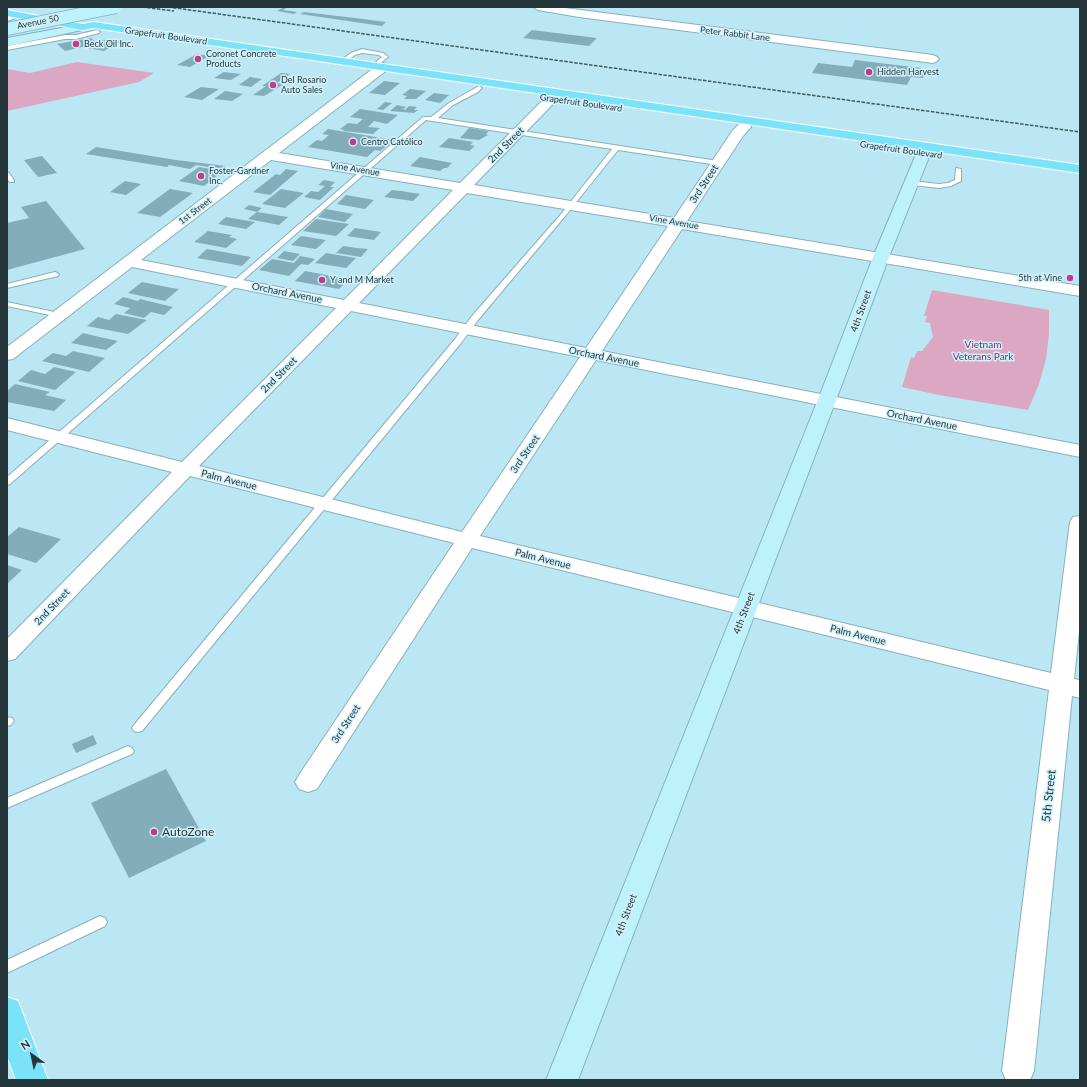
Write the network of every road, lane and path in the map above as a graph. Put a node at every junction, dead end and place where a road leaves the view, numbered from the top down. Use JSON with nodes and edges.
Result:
{"nodes":[{"id":1,"x":116,"y":7,"type":"edge"},
{"id":2,"x":538,"y":7,"type":"edge"},
{"id":3,"x":7,"y":13,"type":"edge"},
{"id":4,"x":20,"y":15,"type":"junction"},
{"id":5,"x":7,"y":19,"type":"edge"},
{"id":6,"x":7,"y":29,"type":"edge"},
{"id":7,"x":79,"y":32,"type":"junction"},
{"id":8,"x":7,"y":42,"type":"edge"},
{"id":9,"x":7,"y":48,"type":"edge"},
{"id":10,"x":7,"y":53,"type":"edge"},
{"id":11,"x":933,"y":59,"type":"dead end"},
{"id":12,"x":377,"y":69,"type":"junction"},
{"id":13,"x":479,"y":88,"type":"junction"},
{"id":14,"x":551,"y":99,"type":"junction"},
{"id":15,"x":433,"y":119,"type":"junction"},
{"id":16,"x":744,"y":127,"type":"junction"},
{"id":17,"x":519,"y":132,"type":"junction"},
{"id":18,"x":617,"y":148,"type":"junction"},
{"id":19,"x":925,"y":150,"type":"junction"},
{"id":20,"x":268,"y":155,"type":"junction"},
{"id":21,"x":718,"y":163,"type":"junction"},
{"id":22,"x":1080,"y":168,"type":"edge"},
{"id":23,"x":958,"y":169,"type":"dead end"},
{"id":24,"x":365,"y":170,"type":"junction"},
{"id":25,"x":7,"y":174,"type":"edge"},
{"id":26,"x":1080,"y":176,"type":"edge"},
{"id":27,"x":12,"y":181,"type":"dead end"},
{"id":28,"x":912,"y":183,"type":"junction"},
{"id":29,"x":464,"y":187,"type":"junction"},
{"id":30,"x":570,"y":205,"type":"junction"},
{"id":31,"x":678,"y":223,"type":"junction"},
{"id":32,"x":881,"y":257,"type":"junction"},
{"id":33,"x":129,"y":262,"type":"junction"},
{"id":34,"x":56,"y":274,"type":"dead end"},
{"id":35,"x":236,"y":283,"type":"junction"},
{"id":36,"x":7,"y":286,"type":"edge"},
{"id":37,"x":1080,"y":291,"type":"edge"},
{"id":38,"x":7,"y":304,"type":"edge"},
{"id":39,"x":348,"y":305,"type":"junction"},
{"id":40,"x":59,"y":315,"type":"junction"},
{"id":41,"x":467,"y":329,"type":"junction"},
{"id":42,"x":591,"y":354,"type":"junction"},
{"id":43,"x":7,"y":355,"type":"edge"},
{"id":44,"x":827,"y":402,"type":"junction"},
{"id":45,"x":7,"y":424,"type":"edge"},
{"id":46,"x":58,"y":437,"type":"junction"},
{"id":47,"x":1080,"y":451,"type":"edge"},
{"id":48,"x":186,"y":469,"type":"junction"},
{"id":49,"x":7,"y":482,"type":"edge"},
{"id":50,"x":323,"y":504,"type":"junction"},
{"id":51,"x":1080,"y":522,"type":"edge"},
{"id":52,"x":467,"y":540,"type":"junction"},
{"id":53,"x":746,"y":608,"type":"junction"},
{"id":54,"x":7,"y":652,"type":"edge"},
{"id":55,"x":1071,"y":687,"type":"edge"},
{"id":56,"x":138,"y":728,"type":"dead end"},
{"id":57,"x":128,"y":751,"type":"dead end"},
{"id":58,"x":308,"y":782,"type":"dead end"},
{"id":59,"x":7,"y":803,"type":"edge"},
{"id":60,"x":100,"y":922,"type":"dead end"},
{"id":61,"x":7,"y":967,"type":"edge"},
{"id":62,"x":7,"y":1011,"type":"edge"},
{"id":63,"x":1018,"y":1071,"type":"dead end"},
{"id":64,"x":32,"y":1080,"type":"edge"},
{"id":65,"x":562,"y":1080,"type":"edge"}],
"edges":[{"from":1,"to":6,"type":"street","name":"Avenue 50","bridge":true},
{"from":2,"to":11,"type":"street","name":"Peter Rabbit Lane"},
{"from":3,"to":4,"type":"main road","name":"Grapefruit Boulevard"},
{"from":4,"to":5,"type":"lane"},
{"from":4,"to":7,"type":"main road","name":"Grapefruit Boulevard"},
{"from":7,"to":8,"type":"street"},
{"from":7,"to":9,"type":"lane"},
{"from":7,"to":10,"type":"lane"},
{"from":7,"to":12,"type":"main road","name":"Grapefruit Boulevard"},
{"from":7,"to":12,"type":"main road","name":"Grapefruit Boulevard"},
{"from":12,"to":13,"type":"main road","name":"Grapefruit Boulevard"},
{"from":12,"to":19,"type":"main road","name":"Grapefruit Boulevard"},
{"from":12,"to":20,"type":"street","name":"1st Street"},
{"from":13,"to":14,"type":"main road","name":"Grapefruit Boulevard"},
{"from":13,"to":15,"type":"lane"},
{"from":14,"to":16,"type":"main road","name":"Grapefruit Boulevard"},
{"from":14,"to":17,"type":"street","name":"2nd Street"},
{"from":15,"to":17,"type":"lane"},
{"from":15,"to":24,"type":"lane"},
{"from":16,"to":19,"type":"main road","name":"Grapefruit Boulevard"},
{"from":16,"to":21,"type":"street","name":"3rd Street"},
{"from":17,"to":18,"type":"lane"},
{"from":17,"to":29,"type":"street","name":"2nd Street"},
{"from":18,"to":21,"type":"lane"},
{"from":18,"to":30,"type":"lane"},
{"from":19,"to":22,"type":"main road","name":"Grapefruit Boulevard"},
{"from":19,"to":26,"type":"main road","name":"Grapefruit Boulevard"},
{"from":19,"to":28,"type":"street","name":"4th Street"},
{"from":20,"to":24,"type":"street","name":"Vine Avenue"},
{"from":20,"to":33,"type":"street","name":"1st Street"},
{"from":21,"to":31,"type":"street","name":"3rd Street"},
{"from":23,"to":28,"type":"lane"},
{"from":24,"to":29,"type":"street","name":"Vine Avenue"},
{"from":24,"to":35,"type":"lane"},
{"from":25,"to":27,"type":"lane"},
{"from":28,"to":32,"type":"street","name":"4th Street"},
{"from":29,"to":30,"type":"street","name":"Vine Avenue"},
{"from":29,"to":39,"type":"street","name":"2nd Street"},
{"from":30,"to":31,"type":"street","name":"Vine Avenue"},
{"from":30,"to":41,"type":"lane"},
{"from":31,"to":32,"type":"street","name":"Vine Avenue"},
{"from":31,"to":42,"type":"street","name":"3rd Street"},
{"from":32,"to":37,"type":"street","name":"Vine Avenue"},
{"from":32,"to":44,"type":"street","name":"4th Street"},
{"from":33,"to":35,"type":"street","name":"Orchard Avenue"},
{"from":33,"to":40,"type":"street","name":"1st Street"},
{"from":34,"to":36,"type":"lane"},
{"from":35,"to":39,"type":"street","name":"Orchard Avenue"},
{"from":35,"to":46,"type":"lane"},
{"from":38,"to":40,"type":"lane"},
{"from":39,"to":41,"type":"street","name":"Orchard Avenue"},
{"from":39,"to":48,"type":"street","name":"2nd Street"},
{"from":40,"to":43,"type":"street","name":"1st Street"},
{"from":41,"to":42,"type":"street","name":"Orchard Avenue"},
{"from":41,"to":50,"type":"lane"},
{"from":42,"to":44,"type":"street","name":"Orchard Avenue"},
{"from":42,"to":52,"type":"street","name":"3rd Street"},
{"from":44,"to":47,"type":"street","name":"Orchard Avenue"},
{"from":44,"to":53,"type":"street","name":"4th Street"},
{"from":45,"to":46,"type":"street","name":"Palm Avenue"},
{"from":46,"to":48,"type":"street","name":"Palm Avenue"},
{"from":46,"to":49,"type":"lane"},
{"from":48,"to":50,"type":"street","name":"Palm Avenue"},
{"from":48,"to":54,"type":"street","name":"2nd Street"},
{"from":50,"to":52,"type":"street","name":"Palm Avenue"},
{"from":50,"to":56,"type":"lane"},
{"from":51,"to":55,"type":"street","name":"5th Street"},
{"from":52,"to":53,"type":"street","name":"Palm Avenue"},
{"from":52,"to":58,"type":"street","name":"3rd Street"},
{"from":53,"to":55,"type":"street","name":"Palm Avenue"},
{"from":53,"to":65,"type":"street","name":"4th Street"},
{"from":55,"to":63,"type":"street","name":"5th Street"},
{"from":57,"to":59,"type":"lane"},
{"from":60,"to":61,"type":"lane"},
{"from":62,"to":64,"type":"main road"}]}
